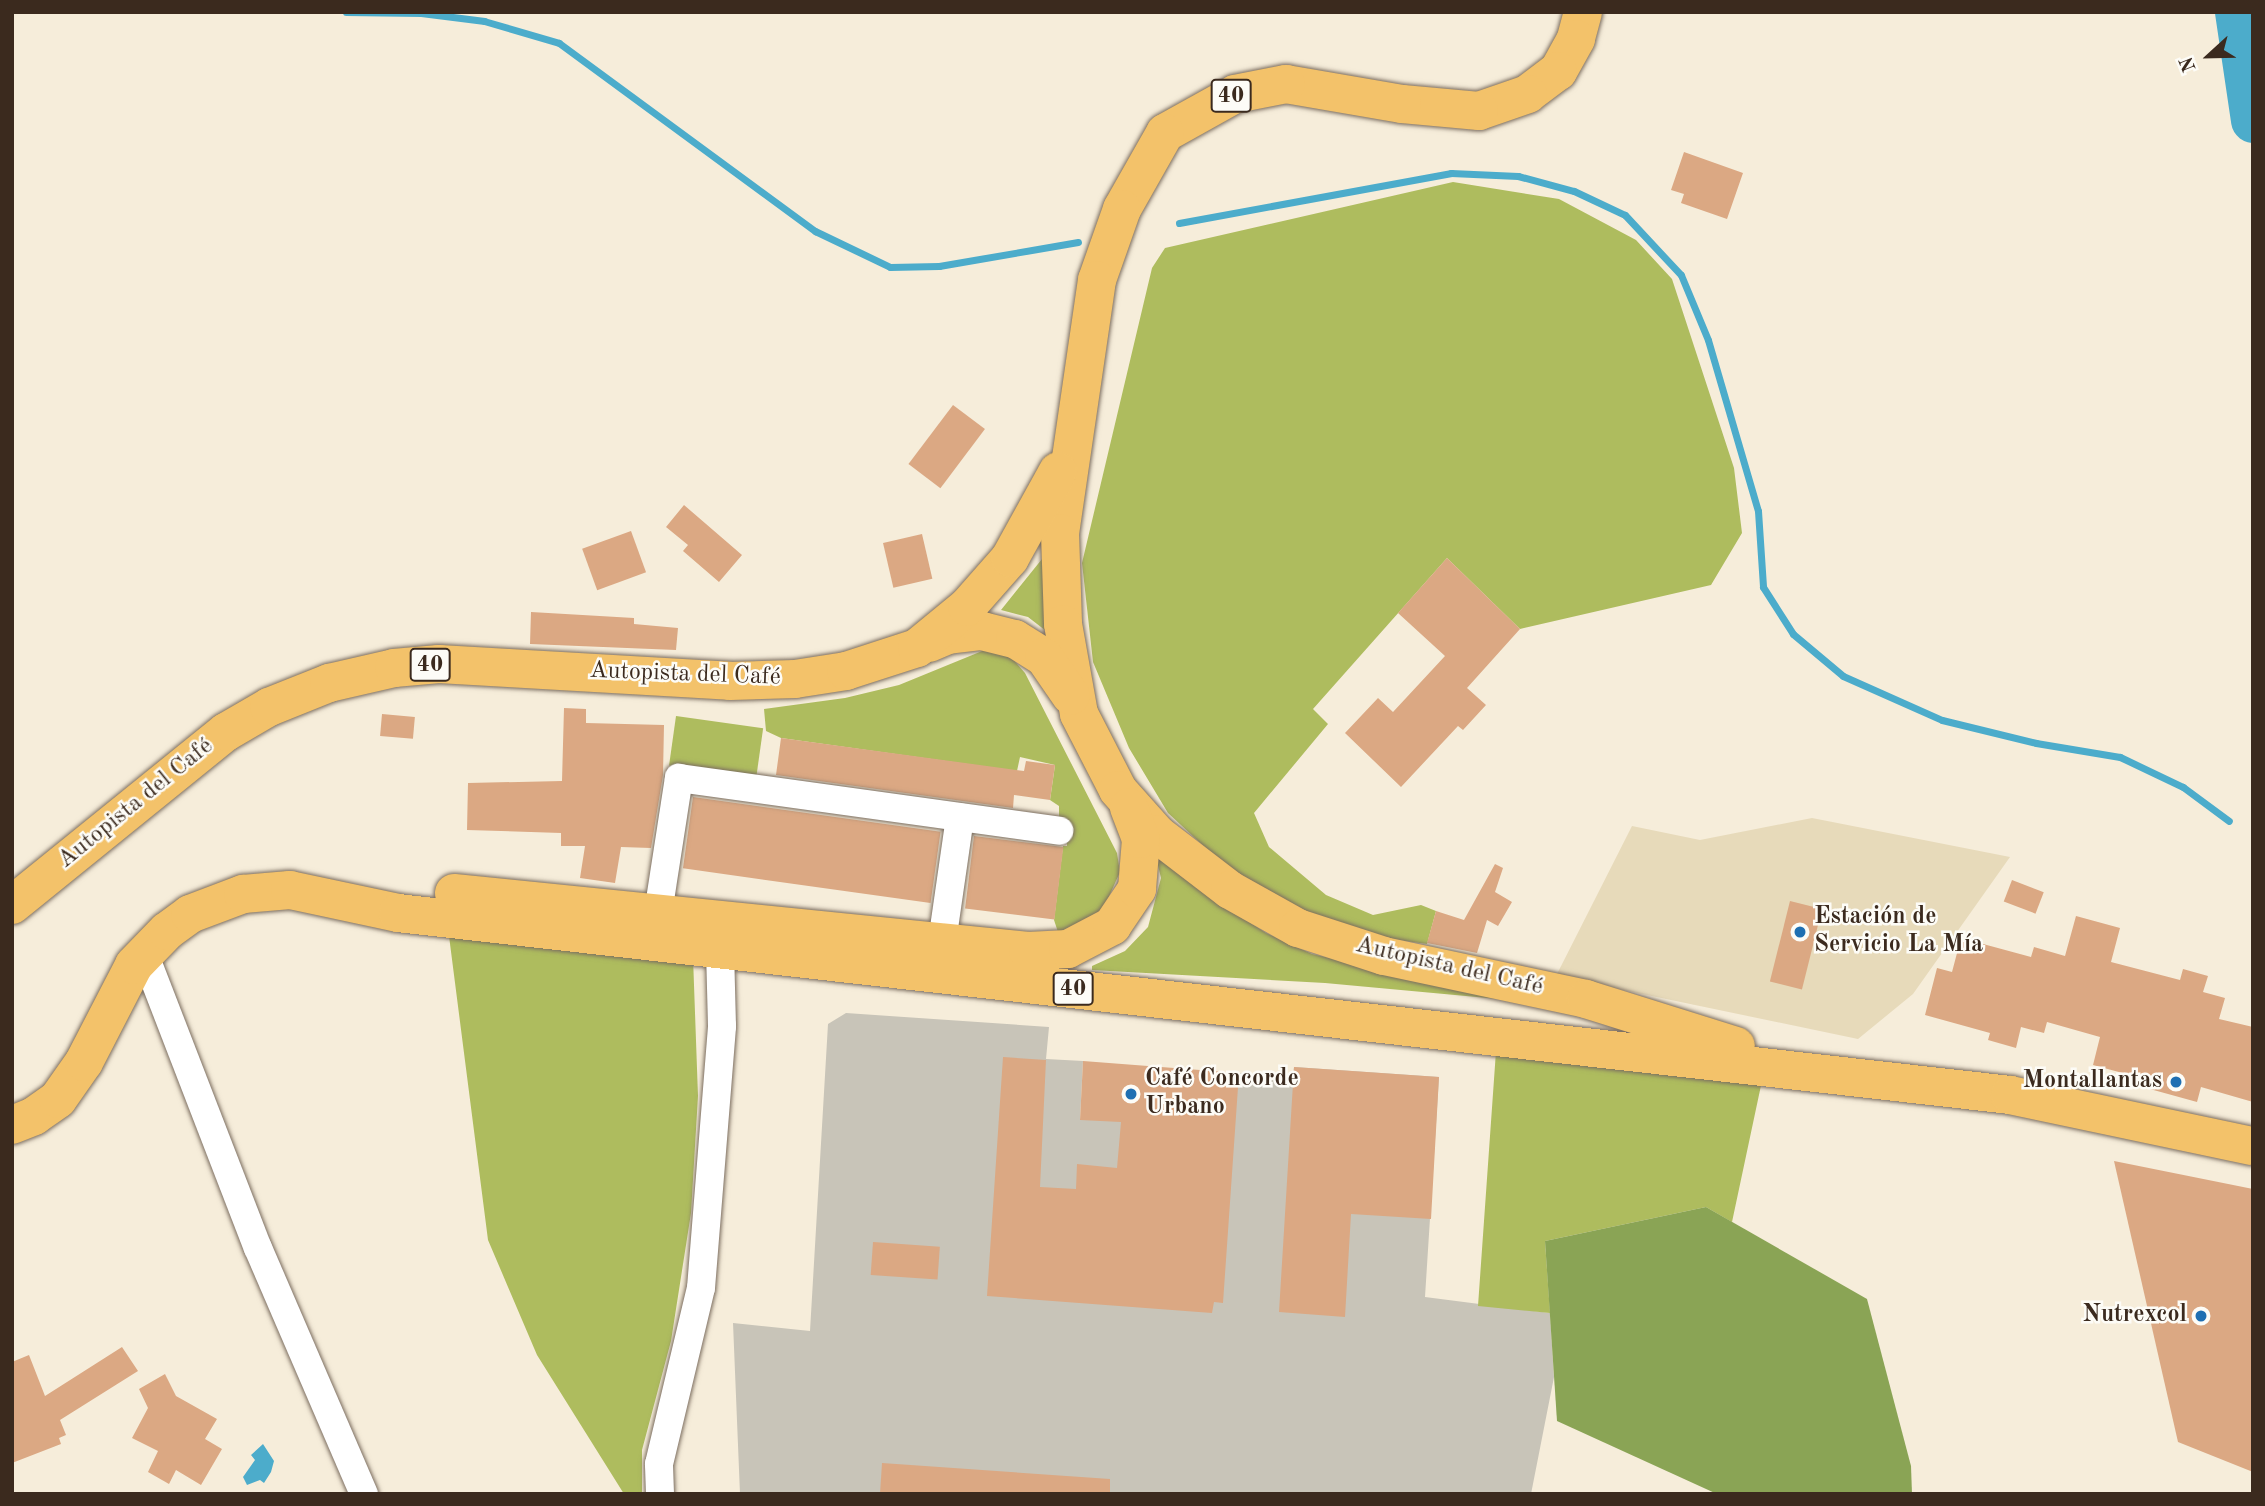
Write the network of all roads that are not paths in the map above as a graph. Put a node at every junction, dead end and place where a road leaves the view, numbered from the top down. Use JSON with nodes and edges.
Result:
{"nodes":[{"id":1,"x":1583,"y":12,"type":"edge"},
{"id":2,"x":1069,"y":443,"type":"junction"},
{"id":3,"x":917,"y":648,"type":"junction"},
{"id":4,"x":1079,"y":714,"type":"junction"},
{"id":5,"x":1118,"y":790,"type":"junction"},
{"id":6,"x":960,"y":817,"type":"junction"},
{"id":7,"x":1059,"y":831,"type":"dead end"},
{"id":8,"x":323,"y":895,"type":"junction"},
{"id":9,"x":12,"y":905,"type":"edge"},
{"id":10,"x":658,"y":913,"type":"junction"},
{"id":11,"x":942,"y":942,"type":"junction"},
{"id":12,"x":720,"y":949,"type":"junction"},
{"id":13,"x":144,"y":953,"type":"junction"},
{"id":14,"x":1825,"y":1073,"type":"junction"},
{"id":15,"x":12,"y":1125,"type":"edge"},
{"id":16,"x":2253,"y":1146,"type":"edge"},
{"id":17,"x":364,"y":1494,"type":"edge"},
{"id":18,"x":660,"y":1494,"type":"edge"}],
"edges":[{"from":1,"to":2,"type":"highway","number":"40"},
{"from":2,"to":3,"type":"highway","name":"Autopista del Café","number":"40"},
{"from":2,"to":4,"type":"highway","name":"Autopista del Café","number":"40"},
{"from":3,"to":4,"type":"highway"},
{"from":3,"to":9,"type":"highway","name":"Autopista del Café","number":"40"},
{"from":4,"to":5,"type":"highway","name":"Autopista del Café","number":"40"},
{"from":5,"to":11,"type":"highway"},
{"from":5,"to":14,"type":"highway","name":"Autopista del Café","number":"40"},
{"from":6,"to":7,"type":"street"},
{"from":6,"to":10,"type":"street"},
{"from":6,"to":11,"type":"street"},
{"from":8,"to":10,"type":"highway"},
{"from":8,"to":12,"type":"highway","name":"Autopista del Café","number":"40"},
{"from":8,"to":13,"type":"highway","name":"Autopista del Café","number":"40"},
{"from":10,"to":11,"type":"highway"},
{"from":12,"to":14,"type":"highway","name":"Autopista del Café","number":"40"},
{"from":12,"to":18,"type":"street"},
{"from":13,"to":15,"type":"highway","name":"Autopista del Café","number":"40"},
{"from":13,"to":17,"type":"street"},
{"from":14,"to":16,"type":"highway","name":"Autopista del Café","number":"40"}]}
